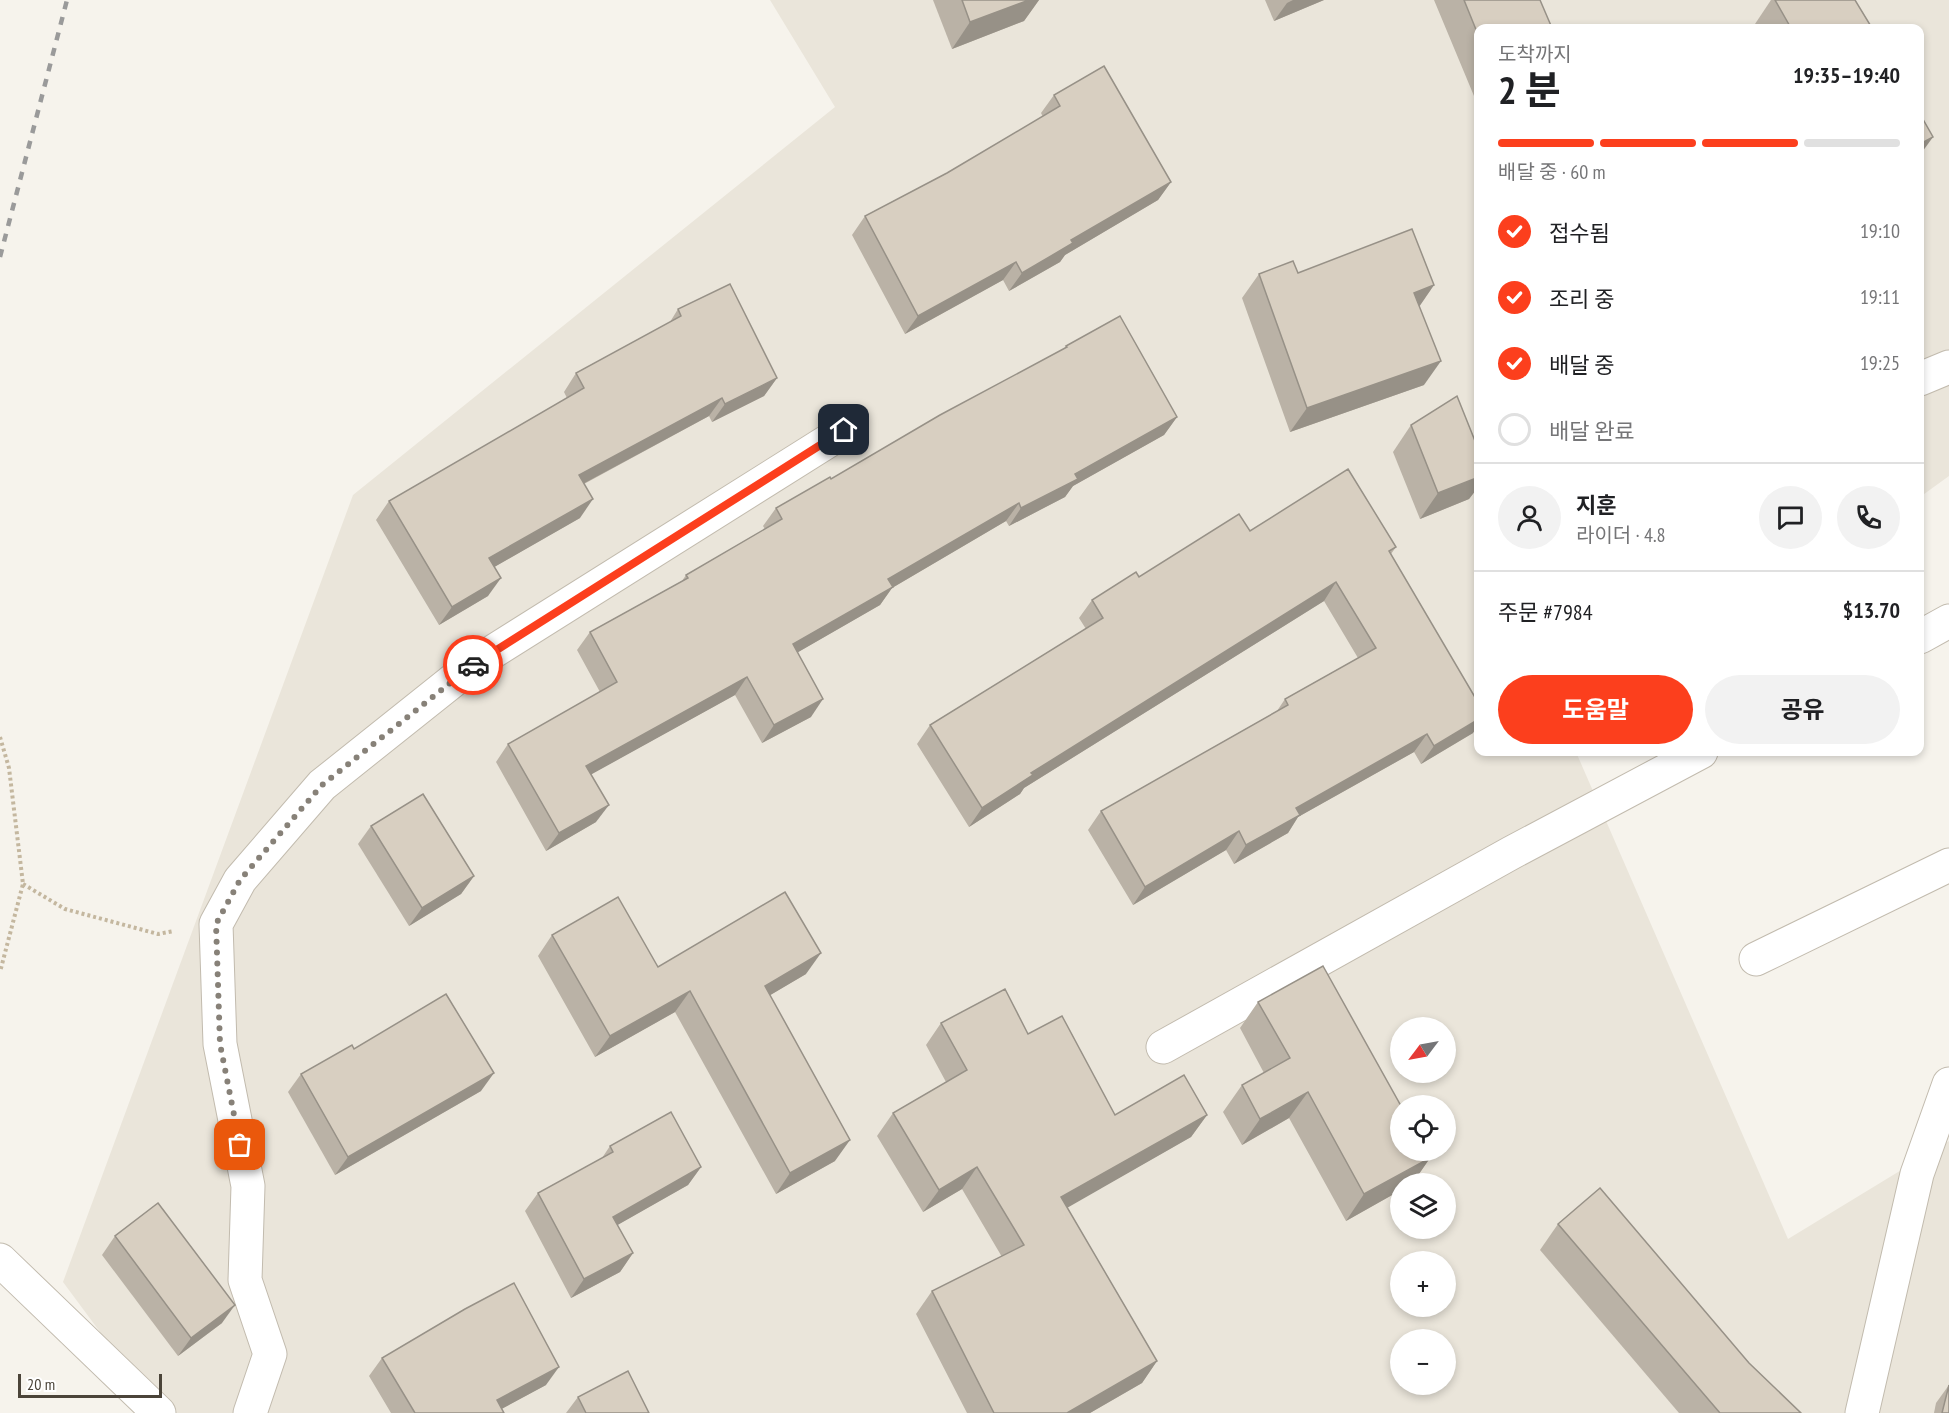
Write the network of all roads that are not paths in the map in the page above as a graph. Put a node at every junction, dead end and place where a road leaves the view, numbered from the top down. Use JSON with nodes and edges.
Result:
{"nodes":[{"id":1,"x":1949,"y":367,"type":"edge"},
{"id":2,"x":1924,"y":377,"type":"edge"},
{"id":3,"x":844,"y":430,"type":"dead end"},
{"id":4,"x":1949,"y":621,"type":"edge"},
{"id":5,"x":1924,"y":635,"type":"edge"},
{"id":6,"x":1693,"y":756,"type":"edge"},
{"id":7,"x":1949,"y":865,"type":"edge"},
{"id":8,"x":1756,"y":959,"type":"dead end"},
{"id":9,"x":1163,"y":1047,"type":"dead end"},
{"id":10,"x":1949,"y":1084,"type":"edge"},
{"id":11,"x":0,"y":1260,"type":"edge"},
{"id":12,"x":159,"y":1413,"type":"edge"},
{"id":13,"x":250,"y":1413,"type":"edge"},
{"id":14,"x":1862,"y":1413,"type":"edge"}],
"edges":[{"from":1,"to":2,"type":"street"},
{"from":3,"to":13,"type":"street"},
{"from":4,"to":5,"type":"street"},
{"from":6,"to":9,"type":"street"},
{"from":7,"to":8,"type":"street"},
{"from":10,"to":14,"type":"street"},
{"from":11,"to":12,"type":"street"}]}
